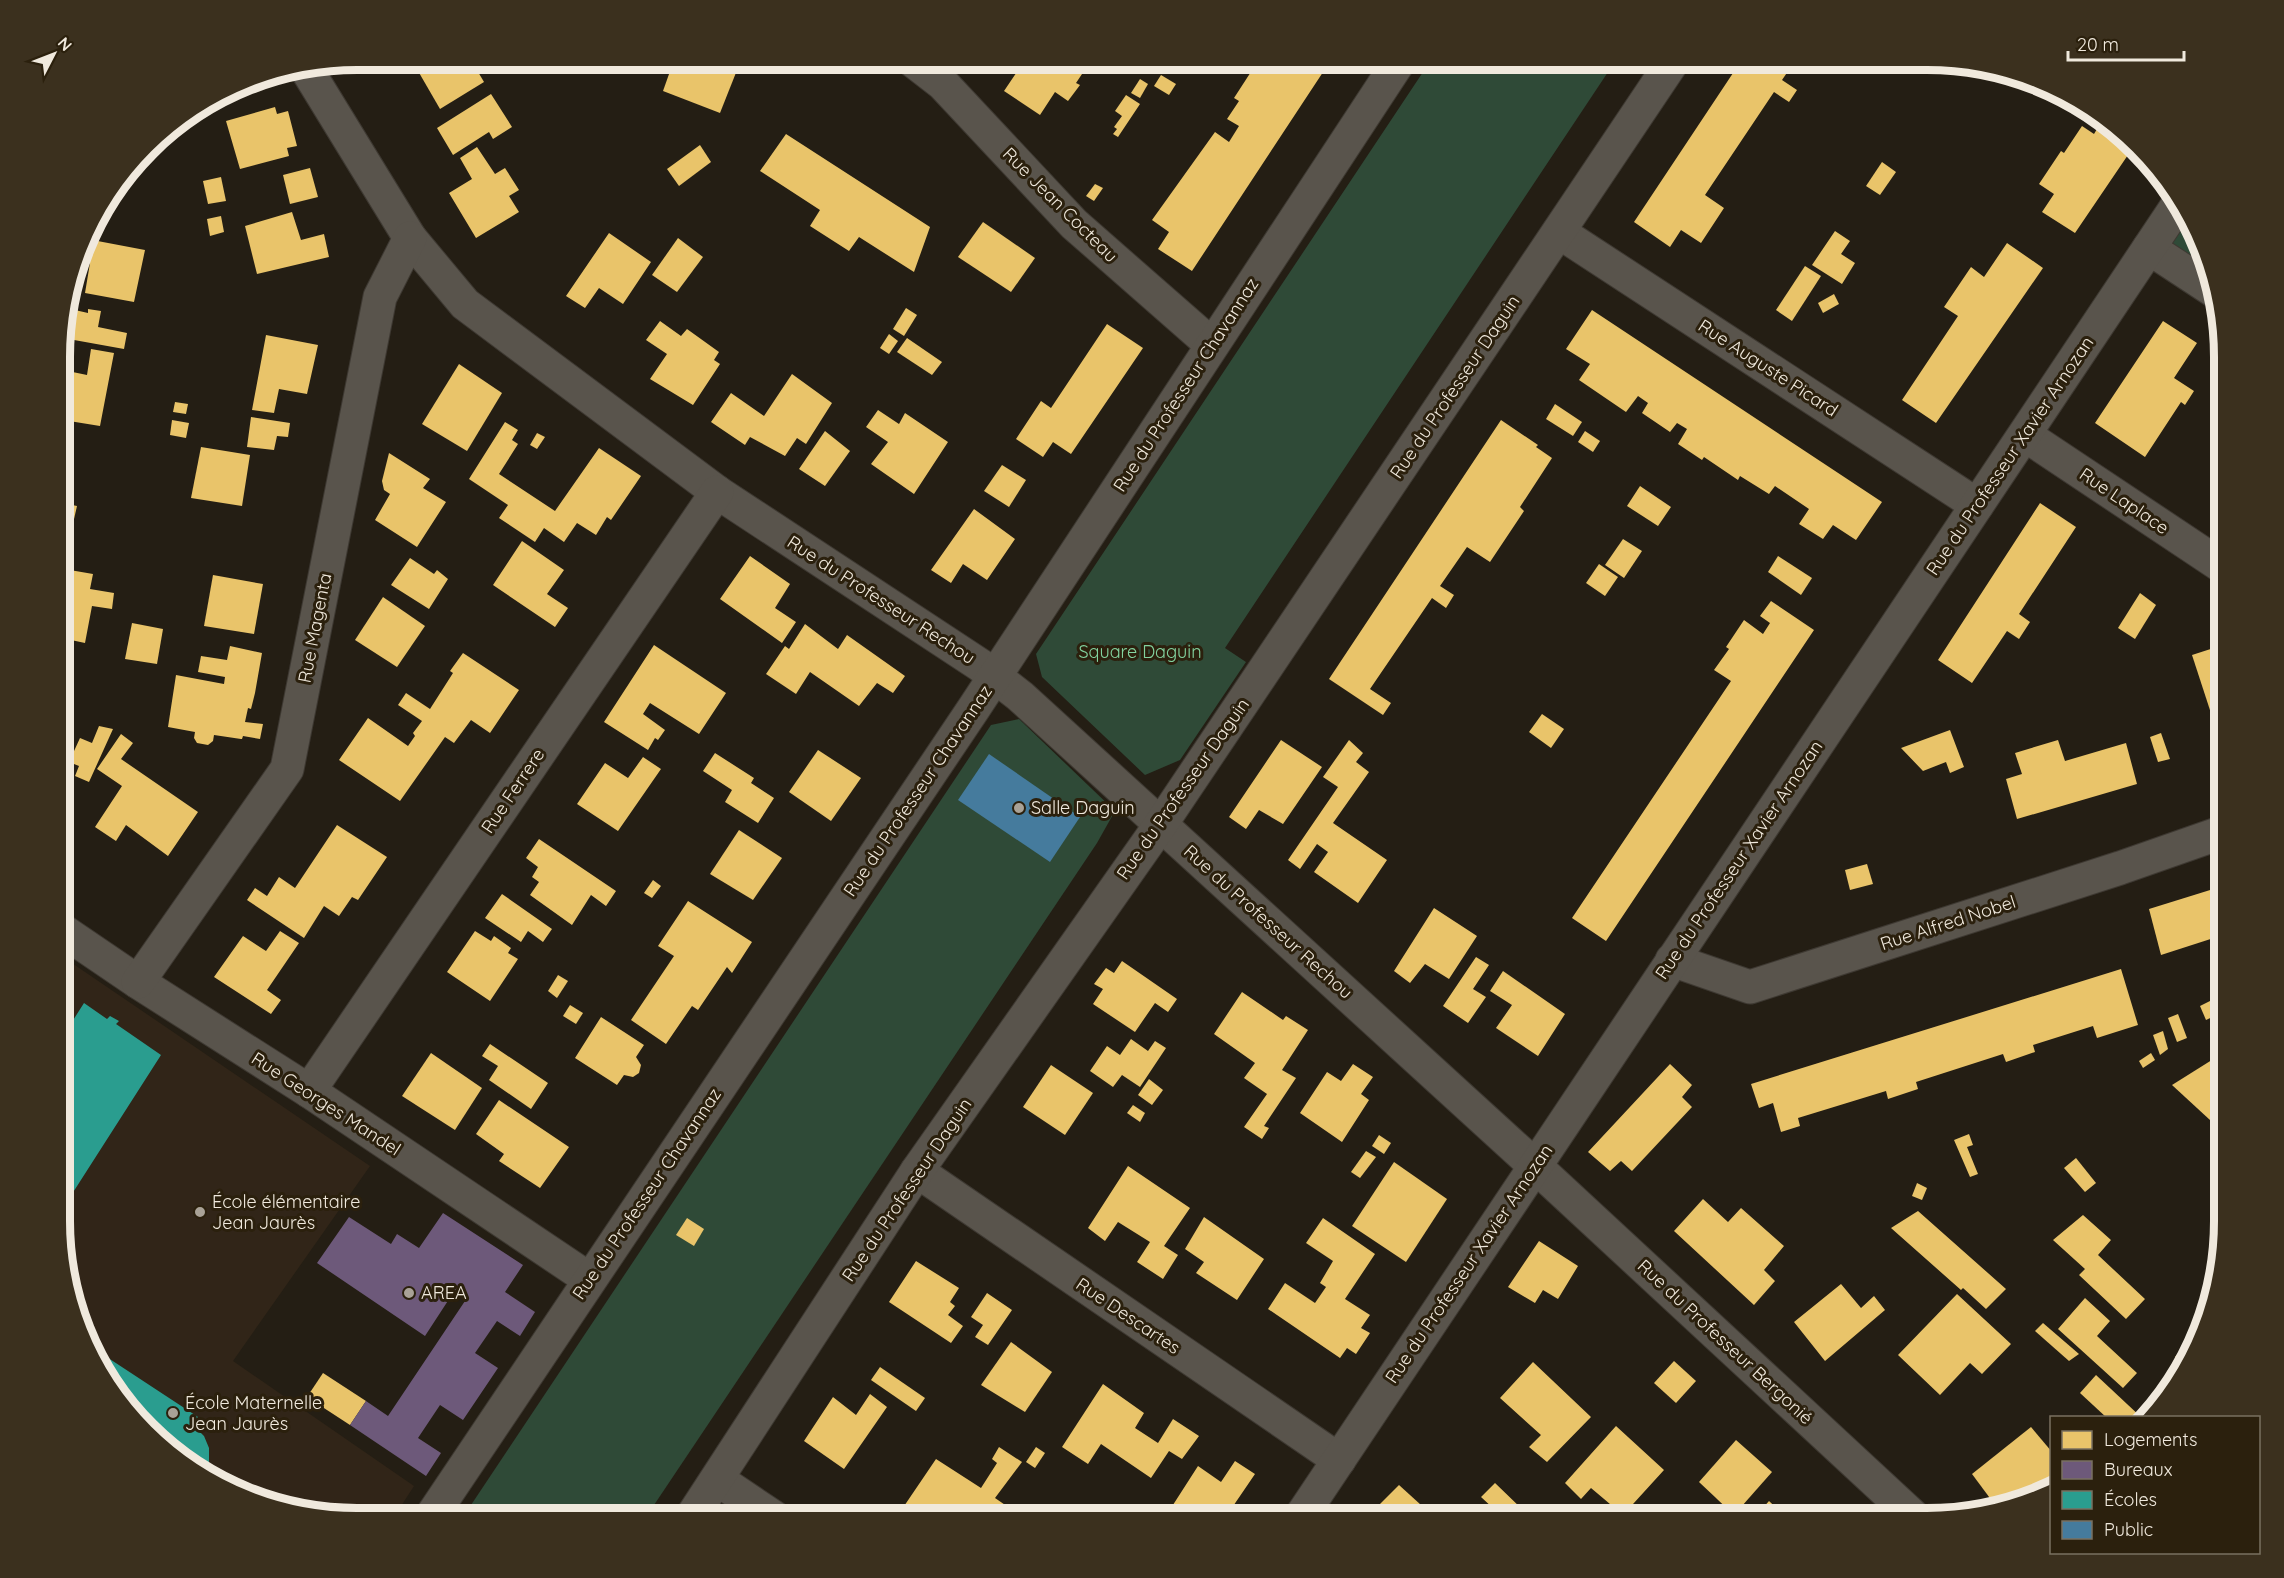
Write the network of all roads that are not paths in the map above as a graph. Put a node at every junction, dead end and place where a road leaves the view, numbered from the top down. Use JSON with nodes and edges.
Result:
{"nodes":[{"id":1,"x":1393,"y":70,"type":"edge"},
{"id":2,"x":1666,"y":70,"type":"edge"},
{"id":3,"x":951,"y":72,"type":"edge"},
{"id":4,"x":310,"y":75,"type":"edge"},
{"id":5,"x":2173,"y":211,"type":"edge"},
{"id":6,"x":1559,"y":232,"type":"junction"},
{"id":7,"x":410,"y":238,"type":"junction"},
{"id":8,"x":2149,"y":248,"type":"junction"},
{"id":9,"x":2204,"y":284,"type":"edge"},
{"id":10,"x":1212,"y":345,"type":"junction"},
{"id":11,"x":2025,"y":435,"type":"junction"},
{"id":12,"x":717,"y":492,"type":"junction"},
{"id":13,"x":1977,"y":505,"type":"junction"},
{"id":14,"x":2214,"y":561,"type":"edge"},
{"id":15,"x":995,"y":676,"type":"junction"},
{"id":16,"x":1161,"y":824,"type":"junction"},
{"id":17,"x":2214,"y":835,"type":"edge"},
{"id":18,"x":70,"y":936,"type":"edge"},
{"id":19,"x":1672,"y":960,"type":"junction"},
{"id":20,"x":138,"y":982,"type":"junction"},
{"id":21,"x":309,"y":1091,"type":"junction"},
{"id":22,"x":1535,"y":1166,"type":"junction"},
{"id":23,"x":916,"y":1171,"type":"junction"},
{"id":24,"x":589,"y":1279,"type":"junction"},
{"id":25,"x":1339,"y":1460,"type":"junction"},
{"id":26,"x":717,"y":1479,"type":"junction"},
{"id":27,"x":437,"y":1508,"type":"edge"},
{"id":28,"x":698,"y":1508,"type":"edge"},
{"id":29,"x":761,"y":1508,"type":"edge"},
{"id":30,"x":1307,"y":1508,"type":"edge"},
{"id":31,"x":1905,"y":1508,"type":"edge"}],
"edges":[{"from":1,"to":10,"type":"street","name":"Rue du Professeur Chavannaz"},
{"from":2,"to":6,"type":"street","name":"Rue du Professeur Daguin"},
{"from":3,"to":10,"type":"street","name":"Rue Jean Cocteau"},
{"from":4,"to":7,"type":"street","name":"Rue du Professeur Rechou"},
{"from":5,"to":8,"type":"street","name":"Rue du Professeur Xavier Arnozan"},
{"from":6,"to":13,"type":"street","name":"Rue Auguste Picard"},
{"from":6,"to":16,"type":"street","name":"Rue du Professeur Daguin"},
{"from":7,"to":12,"type":"street","name":"Rue du Professeur Rechou"},
{"from":7,"to":20,"type":"street","name":"Rue Magenta"},
{"from":8,"to":9,"type":"street"},
{"from":8,"to":11,"type":"street","name":"Rue du Professeur Xavier Arnozan"},
{"from":10,"to":15,"type":"street","name":"Rue du Professeur Chavannaz"},
{"from":11,"to":13,"type":"street","name":"Rue du Professeur Xavier Arnozan"},
{"from":11,"to":14,"type":"street","name":"Rue Laplace"},
{"from":12,"to":15,"type":"street","name":"Rue du Professeur Rechou"},
{"from":12,"to":21,"type":"street","name":"Rue Ferrere"},
{"from":13,"to":19,"type":"street","name":"Rue du Professeur Xavier Arnozan"},
{"from":15,"to":16,"type":"street","name":"Rue du Professeur Rechou"},
{"from":15,"to":24,"type":"street","name":"Rue du Professeur Chavannaz"},
{"from":16,"to":22,"type":"street","name":"Rue du Professeur Rechou"},
{"from":16,"to":23,"type":"street","name":"Rue du Professeur Daguin"},
{"from":17,"to":19,"type":"street","name":"Rue Alfred Nobel"},
{"from":18,"to":20,"type":"street","name":"Rue Georges Mandel"},
{"from":19,"to":22,"type":"street","name":"Rue du Professeur Xavier Arnozan"},
{"from":20,"to":21,"type":"street","name":"Rue Georges Mandel"},
{"from":21,"to":24,"type":"street","name":"Rue Georges Mandel"},
{"from":22,"to":25,"type":"street","name":"Rue du Professeur Xavier Arnozan"},
{"from":22,"to":31,"type":"street","name":"Rue du Professeur Bergonié"},
{"from":23,"to":25,"type":"street","name":"Rue Descartes"},
{"from":23,"to":26,"type":"street","name":"Rue du Professeur Daguin"},
{"from":24,"to":27,"type":"street","name":"Rue du Professeur Chavannaz"},
{"from":25,"to":30,"type":"street","name":"Rue du Professeur Xavier Arnozan"},
{"from":26,"to":28,"type":"street","name":"Rue du Professeur Daguin"},
{"from":26,"to":29,"type":"street"}]}
